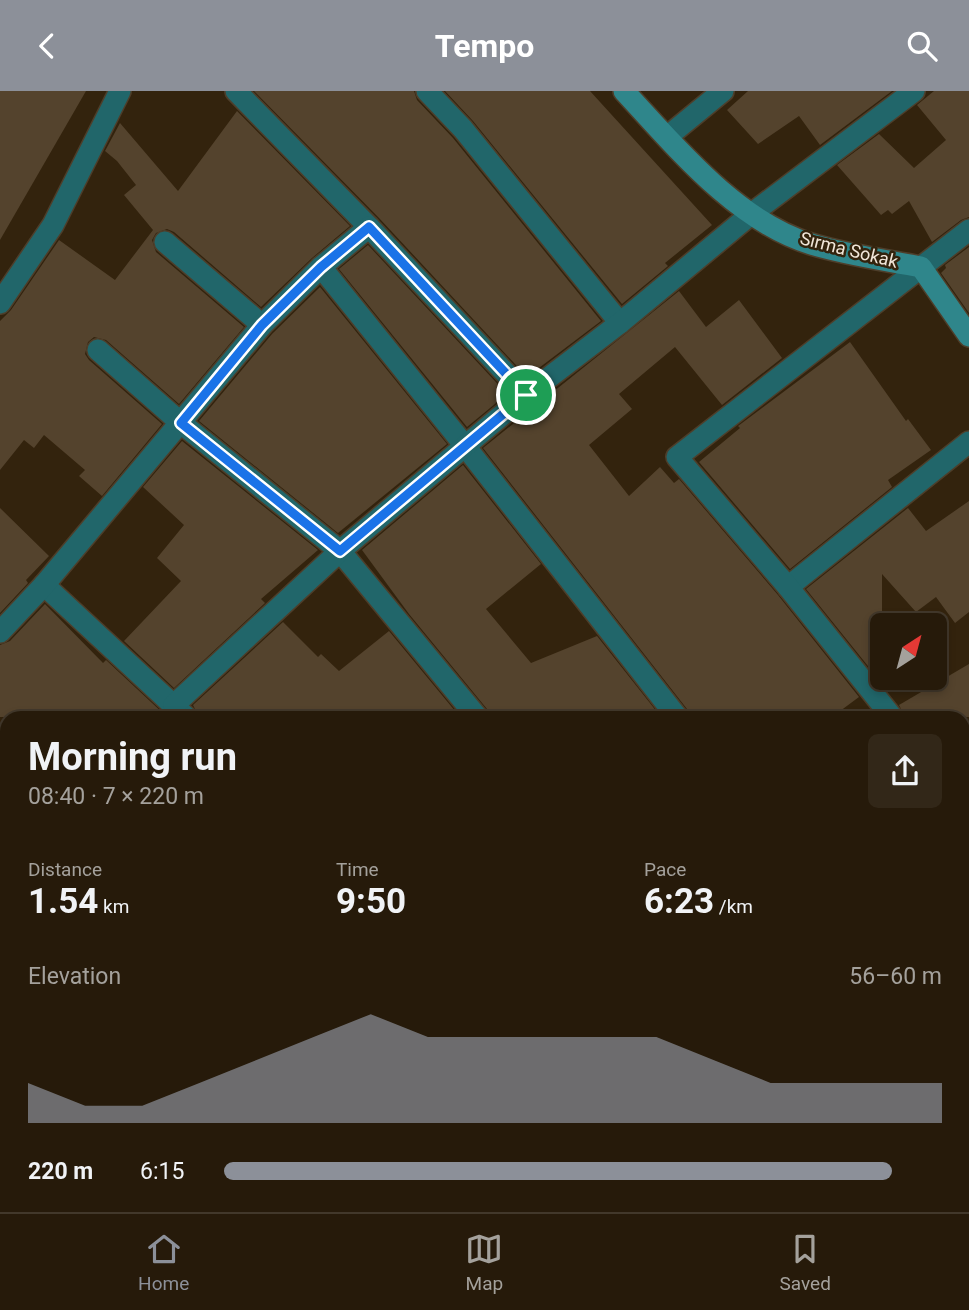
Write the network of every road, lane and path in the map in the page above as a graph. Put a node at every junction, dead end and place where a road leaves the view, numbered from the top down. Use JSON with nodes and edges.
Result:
{"nodes":[{"id":1,"x":120,"y":91,"type":"edge"},
{"id":2,"x":236,"y":91,"type":"edge"},
{"id":3,"x":427,"y":91,"type":"edge"},
{"id":4,"x":624,"y":91,"type":"edge"},
{"id":5,"x":723,"y":91,"type":"edge"},
{"id":6,"x":914,"y":91,"type":"edge"},
{"id":7,"x":667,"y":137,"type":"junction"},
{"id":8,"x":750,"y":215,"type":"junction"},
{"id":9,"x":369,"y":227,"type":"junction"},
{"id":10,"x":969,"y":230,"type":"edge"},
{"id":11,"x":165,"y":242,"type":"dead end"},
{"id":12,"x":321,"y":267,"type":"junction"},
{"id":13,"x":921,"y":267,"type":"junction"},
{"id":14,"x":0,"y":303,"type":"edge"},
{"id":15,"x":620,"y":323,"type":"junction"},
{"id":16,"x":262,"y":325,"type":"junction"},
{"id":17,"x":969,"y":336,"type":"edge"},
{"id":18,"x":98,"y":350,"type":"dead end"},
{"id":19,"x":526,"y":395,"type":"junction"},
{"id":20,"x":181,"y":423,"type":"junction"},
{"id":21,"x":969,"y":442,"type":"edge"},
{"id":22,"x":465,"y":446,"type":"junction"},
{"id":23,"x":340,"y":551,"type":"junction"},
{"id":24,"x":44,"y":585,"type":"junction"},
{"id":25,"x":788,"y":587,"type":"junction"},
{"id":26,"x":0,"y":632,"type":"edge"},
{"id":27,"x":180,"y":711,"type":"edge"},
{"id":28,"x":472,"y":711,"type":"edge"},
{"id":29,"x":672,"y":711,"type":"edge"},
{"id":30,"x":887,"y":711,"type":"edge"}],
"edges":[{"from":1,"to":14,"type":"street"},
{"from":2,"to":9,"type":"street"},
{"from":3,"to":15,"type":"street"},
{"from":4,"to":7,"type":"street","name":"Sırma Sokak"},
{"from":5,"to":7,"type":"street"},
{"from":6,"to":8,"type":"street"},
{"from":7,"to":8,"type":"street","name":"Sırma Sokak"},
{"from":8,"to":13,"type":"street","name":"Sırma Sokak"},
{"from":8,"to":15,"type":"street"},
{"from":9,"to":12,"type":"street"},
{"from":9,"to":19,"type":"street"},
{"from":10,"to":13,"type":"street"},
{"from":11,"to":16,"type":"street"},
{"from":12,"to":16,"type":"street"},
{"from":12,"to":22,"type":"street"},
{"from":13,"to":17,"type":"street","name":"Sırma Sokak"},
{"from":13,"to":25,"type":"street"},
{"from":15,"to":19,"type":"street"},
{"from":16,"to":20,"type":"street"},
{"from":18,"to":20,"type":"street"},
{"from":19,"to":22,"type":"street"},
{"from":20,"to":23,"type":"street"},
{"from":20,"to":24,"type":"street"},
{"from":21,"to":25,"type":"street"},
{"from":22,"to":23,"type":"street"},
{"from":22,"to":29,"type":"street"},
{"from":23,"to":27,"type":"street"},
{"from":23,"to":28,"type":"street"},
{"from":24,"to":26,"type":"street"},
{"from":24,"to":27,"type":"street"},
{"from":25,"to":30,"type":"street"}]}
